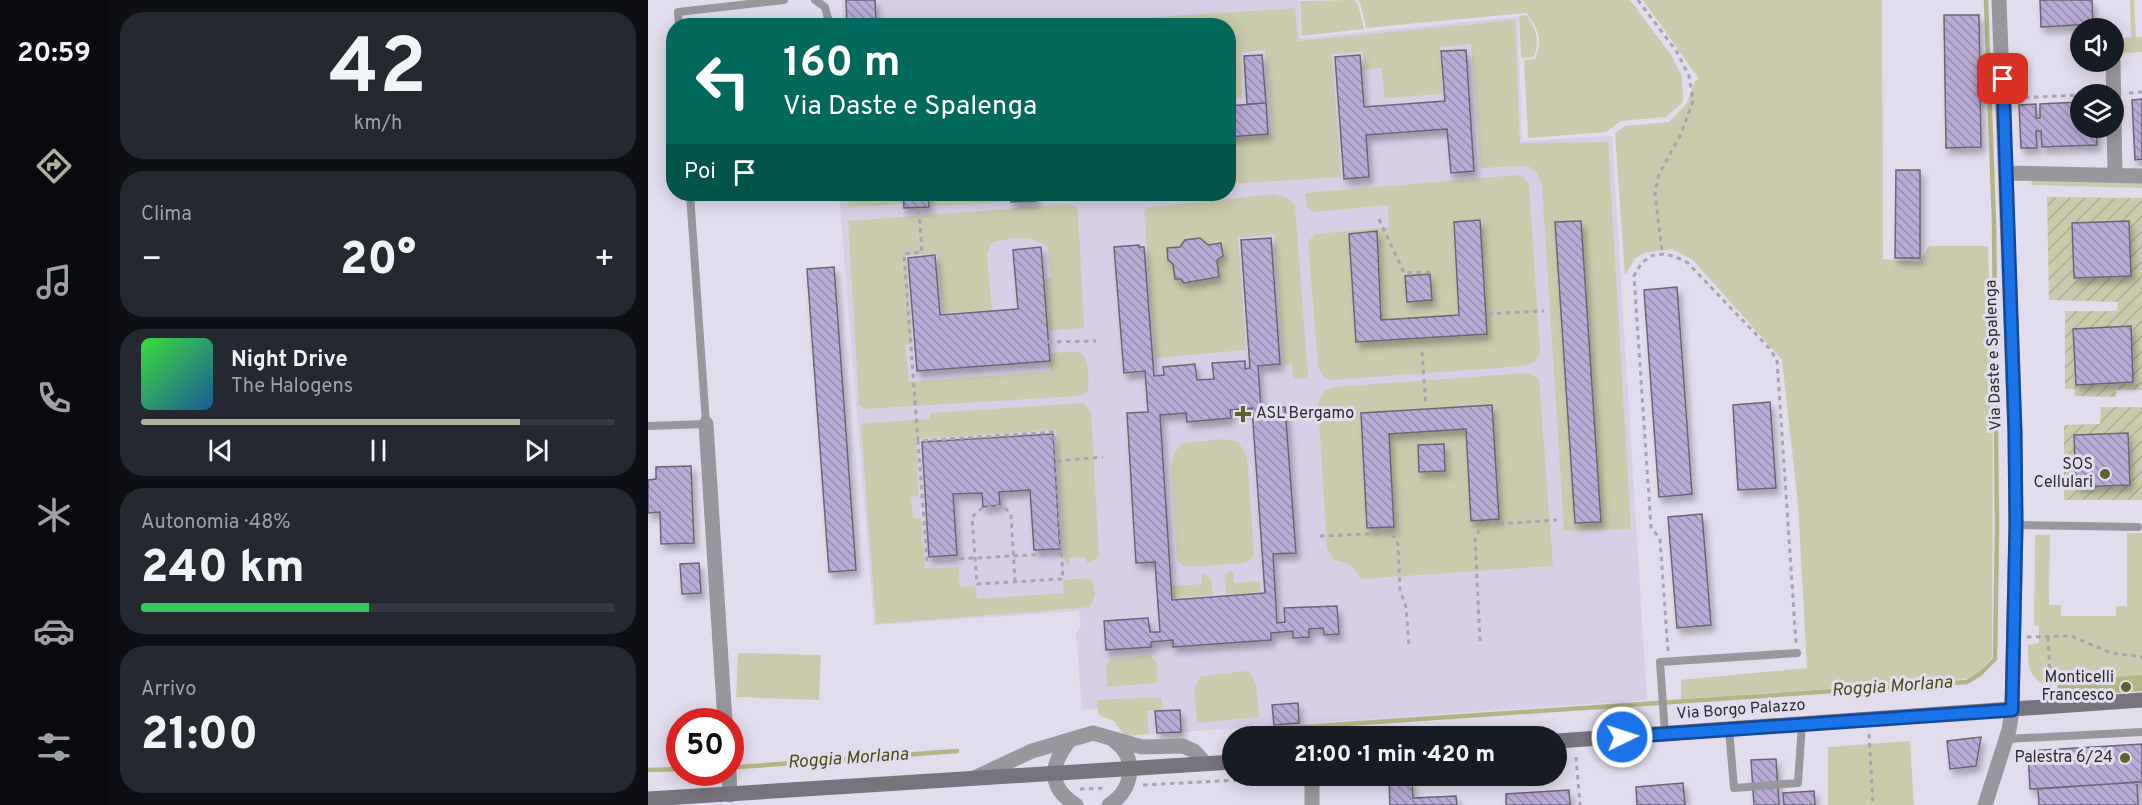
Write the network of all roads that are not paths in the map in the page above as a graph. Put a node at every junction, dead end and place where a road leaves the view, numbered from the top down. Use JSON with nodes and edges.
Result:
{"nodes":[{"id":1,"x":784,"y":0,"type":"edge"},
{"id":2,"x":815,"y":0,"type":"edge"},
{"id":3,"x":1999,"y":0,"type":"edge"},
{"id":4,"x":825,"y":4,"type":"edge"},
{"id":5,"x":678,"y":18,"type":"edge"},
{"id":6,"x":2113,"y":72,"type":"edge"},
{"id":7,"x":2006,"y":173,"type":"junction"},
{"id":8,"x":2115,"y":175,"type":"junction"},
{"id":9,"x":2142,"y":176,"type":"edge"},
{"id":10,"x":690,"y":201,"type":"edge"},
{"id":11,"x":706,"y":424,"type":"junction"},
{"id":12,"x":648,"y":426,"type":"edge"},
{"id":13,"x":2016,"y":525,"type":"junction"},
{"id":14,"x":2138,"y":527,"type":"dead end"},
{"id":15,"x":1797,"y":653,"type":"road end"},
{"id":16,"x":2142,"y":700,"type":"edge"},
{"id":17,"x":724,"y":708,"type":"edge"},
{"id":18,"x":2012,"y":710,"type":"junction"},
{"id":19,"x":1802,"y":724,"type":"junction"},
{"id":20,"x":1664,"y":728,"type":"junction"},
{"id":21,"x":1729,"y":729,"type":"junction"},
{"id":22,"x":2142,"y":732,"type":"edge"},
{"id":23,"x":1108,"y":736,"type":"junction"},
{"id":24,"x":2006,"y":739,"type":"junction"},
{"id":25,"x":1070,"y":740,"type":"junction"},
{"id":26,"x":1567,"y":740,"type":"edge"},
{"id":27,"x":1222,"y":762,"type":"edge"},
{"id":28,"x":1205,"y":763,"type":"junction"},
{"id":29,"x":1130,"y":768,"type":"junction"},
{"id":30,"x":1054,"y":772,"type":"junction"},
{"id":31,"x":974,"y":778,"type":"junction"},
{"id":32,"x":730,"y":786,"type":"edge"},
{"id":33,"x":1312,"y":786,"type":"edge"},
{"id":34,"x":730,"y":795,"type":"junction"},
{"id":35,"x":648,"y":799,"type":"edge"},
{"id":36,"x":1076,"y":805,"type":"edge"},
{"id":37,"x":1108,"y":805,"type":"edge"},
{"id":38,"x":1312,"y":805,"type":"edge"},
{"id":39,"x":1985,"y":805,"type":"edge"}],
"edges":[{"from":1,"to":5,"type":"lane"},
{"from":2,"to":4,"type":"lane"},
{"from":3,"to":7,"type":"street","name":"Via Daste e Spalenga"},
{"from":6,"to":8,"type":"street"},
{"from":7,"to":8,"type":"street"},
{"from":7,"to":13,"type":"street","name":"Via Daste e Spalenga"},
{"from":8,"to":9,"type":"street"},
{"from":10,"to":11,"type":"lane"},
{"from":11,"to":12,"type":"lane"},
{"from":11,"to":17,"type":"street"},
{"from":13,"to":14,"type":"lane"},
{"from":13,"to":18,"type":"street","name":"Via Daste e Spalenga"},
{"from":15,"to":20,"type":"lane"},
{"from":16,"to":18,"type":"main road","name":"Via Borgo Palazzo"},
{"from":18,"to":19,"type":"main road","name":"Via Borgo Palazzo"},
{"from":18,"to":24,"type":"street","name":"Via Daste e Spalenga"},
{"from":19,"to":21,"type":"main road","name":"Via Borgo Palazzo"},
{"from":19,"to":21,"type":"lane"},
{"from":20,"to":21,"type":"main road","name":"Via Borgo Palazzo"},
{"from":20,"to":26,"type":"main road","name":"Via Borgo Palazzo"},
{"from":22,"to":24,"type":"lane"},
{"from":23,"to":25,"type":"street"},
{"from":23,"to":28,"type":"street"},
{"from":23,"to":29,"type":"street"},
{"from":24,"to":39,"type":"street","name":"Via Daste e Spalenga"},
{"from":25,"to":30,"type":"street"},
{"from":25,"to":31,"type":"street"},
{"from":27,"to":28,"type":"main road"},
{"from":28,"to":29,"type":"main road"},
{"from":29,"to":30,"type":"main road"},
{"from":29,"to":37,"type":"street"},
{"from":30,"to":31,"type":"main road"},
{"from":30,"to":36,"type":"street"},
{"from":31,"to":34,"type":"main road"},
{"from":32,"to":34,"type":"street"},
{"from":33,"to":38,"type":"street"},
{"from":34,"to":35,"type":"main road"}]}
